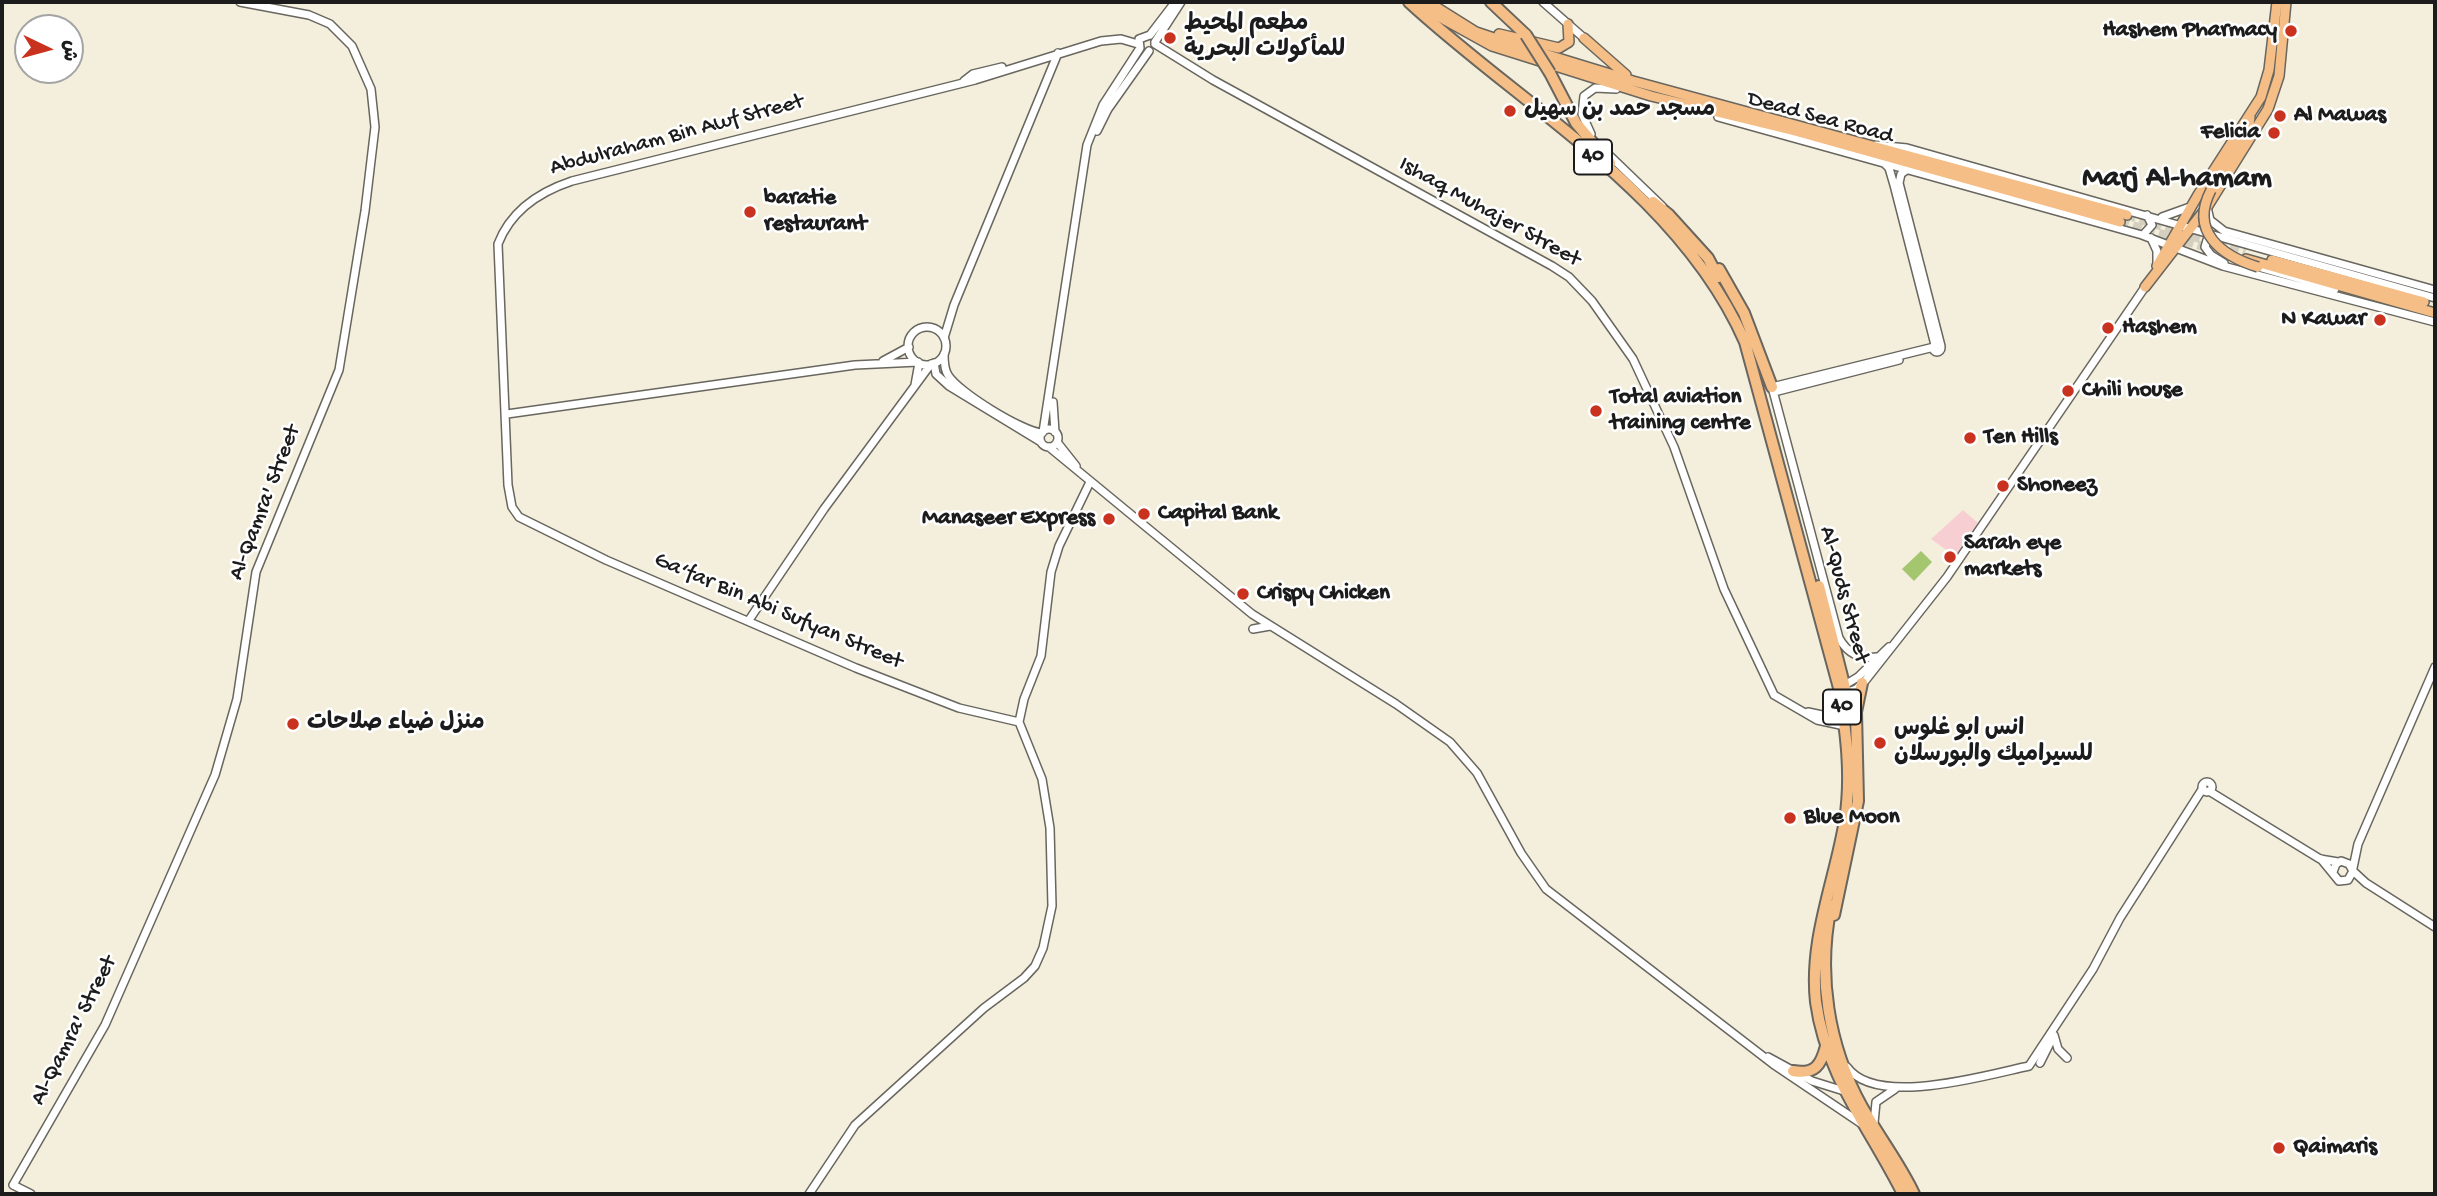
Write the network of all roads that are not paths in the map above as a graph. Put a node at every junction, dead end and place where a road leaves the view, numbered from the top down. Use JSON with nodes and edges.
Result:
{"nodes":[{"id":1,"x":240,"y":2,"type":"edge"},
{"id":2,"x":1176,"y":2,"type":"edge"},
{"id":3,"x":1181,"y":2,"type":"edge"},
{"id":4,"x":1411,"y":2,"type":"edge"},
{"id":5,"x":1428,"y":2,"type":"edge"},
{"id":6,"x":1491,"y":2,"type":"edge"},
{"id":7,"x":1543,"y":2,"type":"edge"},
{"id":8,"x":2277,"y":2,"type":"edge"},
{"id":9,"x":2286,"y":2,"type":"edge"},
{"id":10,"x":1465,"y":24,"type":"junction"},
{"id":11,"x":1568,"y":24,"type":"junction"},
{"id":12,"x":1584,"y":38,"type":"joint"},
{"id":13,"x":1139,"y":43,"type":"junction"},
{"id":14,"x":1152,"y":44,"type":"junction"},
{"id":15,"x":1058,"y":51,"type":"junction"},
{"id":16,"x":1571,"y":61,"type":"junction"},
{"id":17,"x":1560,"y":67,"type":"junction"},
{"id":18,"x":1633,"y":81,"type":"junction"},
{"id":19,"x":2250,"y":115,"type":"junction"},
{"id":20,"x":1871,"y":145,"type":"junction"},
{"id":21,"x":1882,"y":162,"type":"junction"},
{"id":22,"x":1909,"y":169,"type":"junction"},
{"id":23,"x":2190,"y":206,"type":"junction"},
{"id":24,"x":2207,"y":207,"type":"junction"},
{"id":25,"x":1669,"y":215,"type":"junction"},
{"id":26,"x":2150,"y":215,"type":"junction"},
{"id":27,"x":2180,"y":225,"type":"junction"},
{"id":28,"x":2191,"y":228,"type":"junction"},
{"id":29,"x":2146,"y":236,"type":"junction"},
{"id":30,"x":2214,"y":236,"type":"junction"},
{"id":31,"x":2173,"y":247,"type":"junction"},
{"id":32,"x":2192,"y":255,"type":"junction"},
{"id":33,"x":1708,"y":258,"type":"junction"},
{"id":34,"x":2169,"y":258,"type":"junction"},
{"id":35,"x":2157,"y":265,"type":"junction"},
{"id":36,"x":2258,"y":268,"type":"joint"},
{"id":37,"x":2266,"y":278,"type":"junction"},
{"id":38,"x":2371,"y":278,"type":"junction"},
{"id":39,"x":2417,"y":284,"type":"junction"},
{"id":40,"x":2145,"y":287,"type":"junction"},
{"id":41,"x":2435,"y":290,"type":"edge"},
{"id":42,"x":1724,"y":292,"type":"junction"},
{"id":43,"x":2435,"y":298,"type":"edge"},
{"id":44,"x":2435,"y":306,"type":"edge"},
{"id":45,"x":948,"y":319,"type":"junction"},
{"id":46,"x":2434,"y":319,"type":"edge"},
{"id":47,"x":934,"y":328,"type":"junction"},
{"id":48,"x":944,"y":338,"type":"junction"},
{"id":49,"x":909,"y":347,"type":"junction"},
{"id":50,"x":1936,"y":347,"type":"junction"},
{"id":51,"x":944,"y":354,"type":"junction"},
{"id":52,"x":918,"y":362,"type":"junction"},
{"id":53,"x":879,"y":363,"type":"junction"},
{"id":54,"x":932,"y":363,"type":"junction"},
{"id":55,"x":913,"y":389,"type":"junction"},
{"id":56,"x":1773,"y":389,"type":"junction"},
{"id":57,"x":506,"y":414,"type":"junction"},
{"id":58,"x":1042,"y":432,"type":"junction"},
{"id":59,"x":1055,"y":432,"type":"junction"},
{"id":60,"x":1057,"y":442,"type":"junction"},
{"id":61,"x":1041,"y":443,"type":"junction"},
{"id":62,"x":1049,"y":447,"type":"junction"},
{"id":63,"x":1083,"y":475,"type":"junction"},
{"id":64,"x":1090,"y":482,"type":"junction"},
{"id":65,"x":528,"y":522,"type":"joint"},
{"id":66,"x":749,"y":620,"type":"junction"},
{"id":67,"x":1270,"y":626,"type":"junction"},
{"id":68,"x":1253,"y":629,"type":"dead end"},
{"id":69,"x":1890,"y":646,"type":"junction"},
{"id":70,"x":1877,"y":657,"type":"junction"},
{"id":71,"x":2435,"y":667,"type":"edge"},
{"id":72,"x":1862,"y":683,"type":"junction"},
{"id":73,"x":1843,"y":690,"type":"junction"},
{"id":74,"x":1804,"y":711,"type":"junction"},
{"id":75,"x":1843,"y":713,"type":"junction"},
{"id":76,"x":1019,"y":722,"type":"junction"},
{"id":77,"x":1846,"y":726,"type":"junction"},
{"id":78,"x":2358,"y":844,"type":"junction"},
{"id":79,"x":2320,"y":859,"type":"junction"},
{"id":80,"x":2340,"y":862,"type":"junction"},
{"id":81,"x":2353,"y":870,"type":"junction"},
{"id":82,"x":2333,"y":872,"type":"junction"},
{"id":83,"x":2348,"y":880,"type":"junction"},
{"id":84,"x":2366,"y":883,"type":"junction"},
{"id":85,"x":2435,"y":927,"type":"edge"},
{"id":86,"x":1828,"y":930,"type":"junction"},
{"id":87,"x":1820,"y":977,"type":"junction"},
{"id":88,"x":2057,"y":1025,"type":"junction"},
{"id":89,"x":2054,"y":1034,"type":"junction"},
{"id":90,"x":1826,"y":1046,"type":"junction"},
{"id":91,"x":1839,"y":1054,"type":"junction"},
{"id":92,"x":1764,"y":1056,"type":"junction"},
{"id":93,"x":2067,"y":1058,"type":"dead end"},
{"id":94,"x":2040,"y":1063,"type":"dead end"},
{"id":95,"x":1793,"y":1071,"type":"junction"},
{"id":96,"x":1901,"y":1087,"type":"junction"},
{"id":97,"x":1848,"y":1090,"type":"junction"},
{"id":98,"x":1862,"y":1124,"type":"junction"},
{"id":99,"x":1878,"y":1133,"type":"junction"},
{"id":100,"x":1901,"y":1192,"type":"edge"},
{"id":101,"x":31,"y":1194,"type":"edge"},
{"id":102,"x":809,"y":1194,"type":"edge"},
{"id":103,"x":1914,"y":1194,"type":"edge"}],
"edges":[{"from":1,"to":101,"type":"street","name":"Al-Qamra' Street"},
{"from":2,"to":14,"type":"street"},
{"from":3,"to":14,"type":"street"},
{"from":4,"to":17,"type":"main road","name":"Dead Sea Road"},
{"from":4,"to":42,"type":"highway","number":"40"},
{"from":5,"to":10,"type":"main road"},
{"from":6,"to":25,"type":"highway","number":"40","bridge":true},
{"from":7,"to":11,"type":"street"},
{"from":8,"to":19,"type":"main road"},
{"from":9,"to":24,"type":"main road"},
{"from":10,"to":11,"type":"main road"},
{"from":10,"to":16,"type":"main road"},
{"from":11,"to":12,"type":"street"},
{"from":12,"to":18,"type":"main road"},
{"from":13,"to":14,"type":"street"},
{"from":13,"to":14,"type":"street","name":"Ishaq Muhajer Street"},
{"from":13,"to":15,"type":"street","name":"Abdulraham Bin Awf Street"},
{"from":13,"to":58,"type":"street"},
{"from":14,"to":59,"type":"street"},
{"from":14,"to":74,"type":"street","name":"Ishaq Muhajer Street"},
{"from":15,"to":45,"type":"street"},
{"from":15,"to":57,"type":"street","name":"Abdulraham Bin Awf Street"},
{"from":16,"to":17,"type":"main road"},
{"from":16,"to":18,"type":"main road"},
{"from":17,"to":20,"type":"main road","name":"Dead Sea Road"},
{"from":18,"to":20,"type":"main road"},
{"from":19,"to":23,"type":"main road"},
{"from":19,"to":36,"type":"main road","bridge":true},
{"from":20,"to":26,"type":"street"},
{"from":21,"to":22,"type":"street","name":"Dead Sea Road"},
{"from":21,"to":25,"type":"street","name":"Dead Sea Road"},
{"from":21,"to":50,"type":"street"},
{"from":22,"to":29,"type":"street","name":"Dead Sea Road"},
{"from":22,"to":50,"type":"street"},
{"from":23,"to":26,"type":"street"},
{"from":23,"to":27,"type":"main road"},
{"from":24,"to":28,"type":"main road"},
{"from":24,"to":39,"type":"street"},
{"from":25,"to":33,"type":"highway","number":"40"},
{"from":26,"to":27,"type":"street"},
{"from":26,"to":29,"type":"street"},
{"from":27,"to":28,"type":"street"},
{"from":27,"to":31,"type":"main road"},
{"from":28,"to":30,"type":"street"},
{"from":28,"to":31,"type":"main road"},
{"from":29,"to":31,"type":"street","name":"Dead Sea Road"},
{"from":29,"to":35,"type":"street"},
{"from":30,"to":37,"type":"street"},
{"from":30,"to":38,"type":"street"},
{"from":31,"to":32,"type":"street","name":"Dead Sea Road"},
{"from":31,"to":34,"type":"main road"},
{"from":31,"to":35,"type":"main road"},
{"from":32,"to":34,"type":"street"},
{"from":32,"to":37,"type":"street","name":"Dead Sea Road"},
{"from":33,"to":42,"type":"highway","number":"40"},
{"from":33,"to":56,"type":"highway"},
{"from":34,"to":40,"type":"main road"},
{"from":35,"to":40,"type":"main road"},
{"from":36,"to":46,"type":"street"},
{"from":37,"to":46,"type":"street"},
{"from":38,"to":39,"type":"street"},
{"from":38,"to":43,"type":"street"},
{"from":39,"to":41,"type":"street"},
{"from":40,"to":69,"type":"street"},
{"from":42,"to":73,"type":"highway","name":"Al-Quds Street","number":"40"},
{"from":44,"to":46,"type":"main road"},
{"from":45,"to":47,"type":"street"},
{"from":45,"to":48,"type":"street"},
{"from":47,"to":48,"type":"street"},
{"from":47,"to":49,"type":"street"},
{"from":48,"to":51,"type":"street"},
{"from":49,"to":52,"type":"street"},
{"from":49,"to":53,"type":"street"},
{"from":50,"to":56,"type":"street"},
{"from":51,"to":54,"type":"street"},
{"from":51,"to":58,"type":"street"},
{"from":52,"to":53,"type":"street"},
{"from":52,"to":54,"type":"street"},
{"from":52,"to":55,"type":"street"},
{"from":53,"to":57,"type":"street"},
{"from":54,"to":55,"type":"street"},
{"from":54,"to":61,"type":"street"},
{"from":55,"to":66,"type":"street"},
{"from":56,"to":70,"type":"street"},
{"from":57,"to":65,"type":"street","name":"Abdulraham Bin Awf Street"},
{"from":58,"to":59,"type":"street"},
{"from":58,"to":61,"type":"street"},
{"from":59,"to":60,"type":"street"},
{"from":60,"to":62,"type":"street"},
{"from":60,"to":63,"type":"street"},
{"from":61,"to":62,"type":"street"},
{"from":62,"to":63,"type":"street"},
{"from":63,"to":64,"type":"street"},
{"from":64,"to":67,"type":"street"},
{"from":64,"to":76,"type":"street"},
{"from":65,"to":66,"type":"street","name":"Ga‘far Bin Abi Sufyan Street"},
{"from":66,"to":76,"type":"street","name":"Ga‘far Bin Abi Sufyan Street"},
{"from":67,"to":68,"type":"street"},
{"from":67,"to":92,"type":"street"},
{"from":69,"to":70,"type":"street"},
{"from":69,"to":72,"type":"street"},
{"from":70,"to":73,"type":"street"},
{"from":71,"to":78,"type":"street"},
{"from":72,"to":73,"type":"street"},
{"from":72,"to":86,"type":"highway"},
{"from":73,"to":75,"type":"highway","name":"Al-Quds Street","number":"40"},
{"from":73,"to":86,"type":"highway","name":"Al-Quds Street","number":"40"},
{"from":74,"to":75,"type":"street","name":"Ishaq Muhajer Street"},
{"from":74,"to":77,"type":"street","name":"Ishaq Muhajer Street"},
{"from":75,"to":77,"type":"highway","name":"Al-Quds Street","number":"40"},
{"from":76,"to":102,"type":"street"},
{"from":77,"to":87,"type":"highway","name":"Al-Quds Street","number":"40"},
{"from":78,"to":80,"type":"street"},
{"from":78,"to":81,"type":"street"},
{"from":79,"to":80,"type":"street"},
{"from":79,"to":82,"type":"street"},
{"from":79,"to":88,"type":"street"},
{"from":80,"to":81,"type":"street"},
{"from":80,"to":82,"type":"street"},
{"from":81,"to":83,"type":"street"},
{"from":81,"to":84,"type":"street"},
{"from":82,"to":83,"type":"street"},
{"from":83,"to":84,"type":"street"},
{"from":84,"to":85,"type":"street"},
{"from":86,"to":87,"type":"highway","name":"Al-Quds Street","number":"40"},
{"from":87,"to":90,"type":"highway","name":"Al-Quds Street","number":"40"},
{"from":87,"to":91,"type":"highway","name":"Al-Quds Street","number":"40"},
{"from":88,"to":89,"type":"street"},
{"from":88,"to":96,"type":"street"},
{"from":89,"to":93,"type":"street"},
{"from":89,"to":94,"type":"street"},
{"from":90,"to":95,"type":"highway"},
{"from":90,"to":97,"type":"highway","name":"Al-Quds Street","number":"40"},
{"from":91,"to":96,"type":"street"},
{"from":91,"to":97,"type":"highway","name":"Al-Quds Street","number":"40"},
{"from":92,"to":95,"type":"street"},
{"from":92,"to":98,"type":"street"},
{"from":95,"to":97,"type":"street"},
{"from":96,"to":99,"type":"street"},
{"from":97,"to":98,"type":"highway","name":"Al-Quds Street","number":"40"},
{"from":97,"to":99,"type":"highway","name":"Al-Quds Street","number":"40"},
{"from":98,"to":100,"type":"highway","name":"Al-Quds Street","number":"40"},
{"from":99,"to":103,"type":"highway","name":"Al-Quds Street","number":"40"}]}
